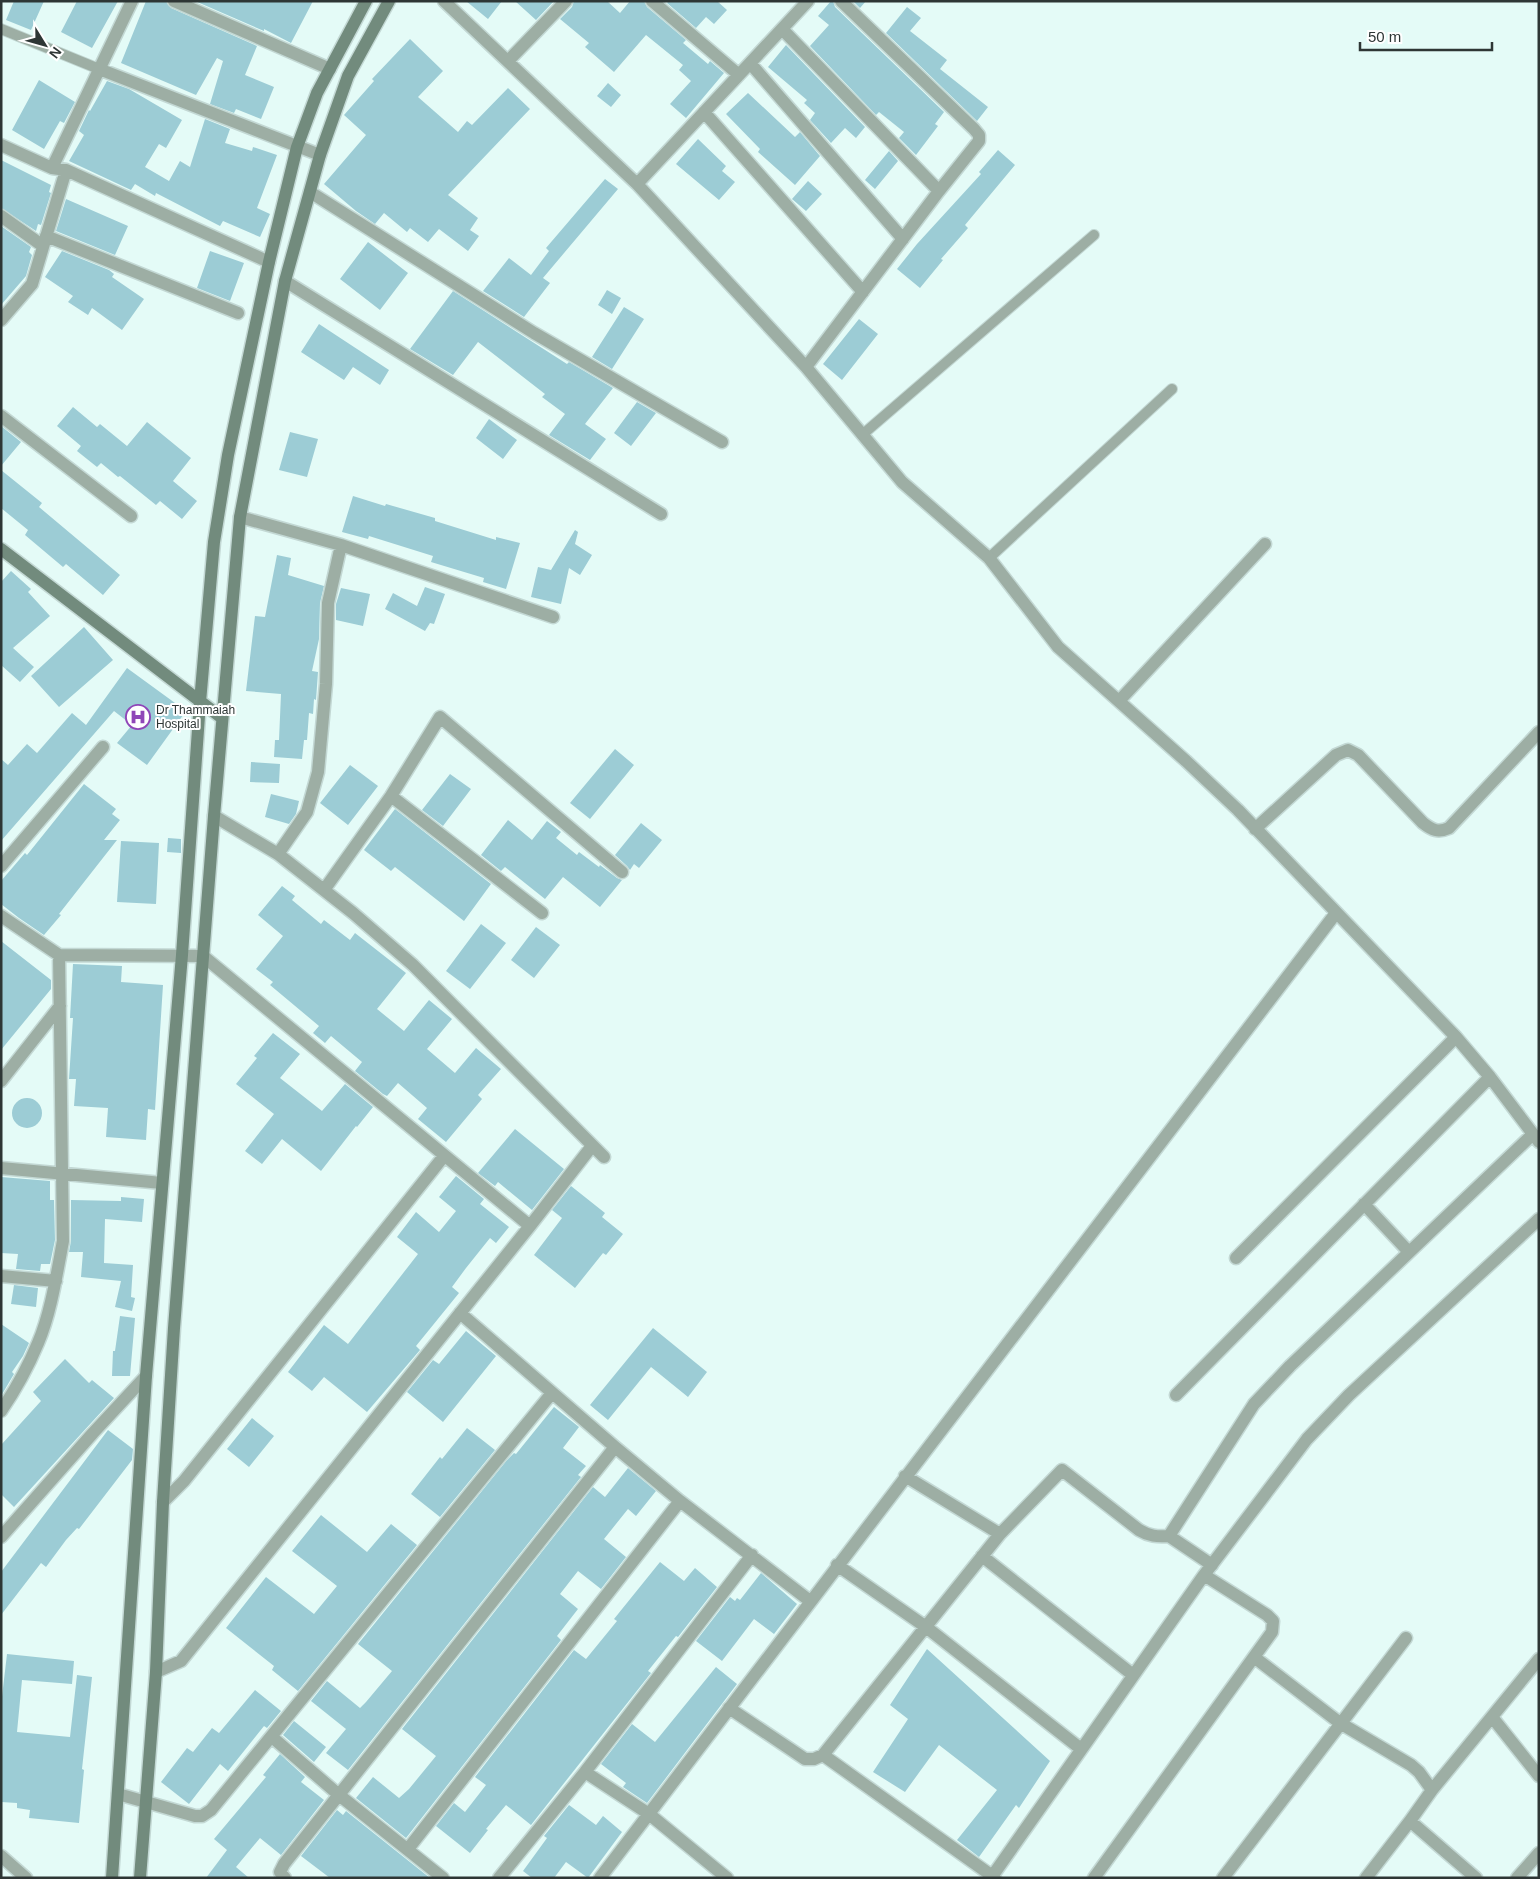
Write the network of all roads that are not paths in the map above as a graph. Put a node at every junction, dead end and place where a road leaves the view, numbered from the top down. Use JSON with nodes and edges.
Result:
{"nodes":[{"id":1,"x":132,"y":1,"type":"edge"},
{"id":2,"x":174,"y":1,"type":"edge"},
{"id":3,"x":366,"y":1,"type":"edge"},
{"id":4,"x":389,"y":1,"type":"edge"},
{"id":5,"x":444,"y":1,"type":"edge"},
{"id":6,"x":566,"y":1,"type":"edge"},
{"id":7,"x":808,"y":1,"type":"edge"},
{"id":8,"x":840,"y":1,"type":"edge"},
{"id":9,"x":655,"y":2,"type":"edge"},
{"id":10,"x":1,"y":29,"type":"edge"},
{"id":11,"x":782,"y":29,"type":"junction"},
{"id":12,"x":508,"y":61,"type":"junction"},
{"id":13,"x":750,"y":64,"type":"junction"},
{"id":14,"x":99,"y":69,"type":"junction"},
{"id":15,"x":330,"y":69,"type":"junction"},
{"id":16,"x":739,"y":75,"type":"junction"},
{"id":17,"x":704,"y":112,"type":"junction"},
{"id":18,"x":1,"y":145,"type":"edge"},
{"id":19,"x":297,"y":146,"type":"junction"},
{"id":20,"x":320,"y":155,"type":"junction"},
{"id":21,"x":52,"y":168,"type":"junction"},
{"id":22,"x":66,"y":170,"type":"junction"},
{"id":23,"x":637,"y":184,"type":"junction"},
{"id":24,"x":939,"y":191,"type":"junction"},
{"id":25,"x":310,"y":192,"type":"junction"},
{"id":26,"x":1,"y":216,"type":"edge"},
{"id":27,"x":1094,"y":235,"type":"dead end"},
{"id":28,"x":903,"y":239,"type":"junction"},
{"id":29,"x":45,"y":241,"type":"junction"},
{"id":30,"x":269,"y":262,"type":"junction"},
{"id":31,"x":285,"y":281,"type":"junction"},
{"id":32,"x":863,"y":292,"type":"junction"},
{"id":33,"x":238,"y":313,"type":"dead end"},
{"id":34,"x":1,"y":320,"type":"edge"},
{"id":35,"x":806,"y":367,"type":"junction"},
{"id":36,"x":1172,"y":390,"type":"dead end"},
{"id":37,"x":1,"y":416,"type":"edge"},
{"id":38,"x":862,"y":435,"type":"junction"},
{"id":39,"x":722,"y":442,"type":"dead end"},
{"id":40,"x":661,"y":514,"type":"dead end"},
{"id":41,"x":131,"y":516,"type":"dead end"},
{"id":42,"x":240,"y":516,"type":"junction"},
{"id":43,"x":1265,"y":544,"type":"dead end"},
{"id":44,"x":341,"y":545,"type":"junction"},
{"id":45,"x":1,"y":549,"type":"edge"},
{"id":46,"x":989,"y":558,"type":"junction"},
{"id":47,"x":553,"y":617,"type":"dead end"},
{"id":48,"x":1118,"y":701,"type":"junction"},
{"id":49,"x":200,"y":702,"type":"junction"},
{"id":50,"x":222,"y":718,"type":"junction"},
{"id":51,"x":1539,"y":732,"type":"edge"},
{"id":52,"x":103,"y":747,"type":"dead end"},
{"id":53,"x":391,"y":796,"type":"junction"},
{"id":54,"x":214,"y":816,"type":"junction"},
{"id":55,"x":1256,"y":829,"type":"junction"},
{"id":56,"x":278,"y":854,"type":"junction"},
{"id":57,"x":1,"y":866,"type":"edge"},
{"id":58,"x":622,"y":872,"type":"dead end"},
{"id":59,"x":324,"y":890,"type":"junction"},
{"id":60,"x":542,"y":913,"type":"dead end"},
{"id":61,"x":1336,"y":913,"type":"junction"},
{"id":62,"x":1,"y":916,"type":"edge"},
{"id":63,"x":182,"y":955,"type":"junction"},
{"id":64,"x":59,"y":956,"type":"junction"},
{"id":65,"x":203,"y":956,"type":"junction"},
{"id":66,"x":60,"y":1006,"type":"junction"},
{"id":67,"x":1456,"y":1037,"type":"junction"},
{"id":68,"x":1490,"y":1077,"type":"junction"},
{"id":69,"x":1,"y":1082,"type":"edge"},
{"id":70,"x":1536,"y":1138,"type":"edge"},
{"id":71,"x":592,"y":1146,"type":"junction"},
{"id":72,"x":444,"y":1156,"type":"junction"},
{"id":73,"x":604,"y":1157,"type":"dead end"},
{"id":74,"x":1,"y":1168,"type":"edge"},
{"id":75,"x":61,"y":1172,"type":"junction"},
{"id":76,"x":162,"y":1183,"type":"junction"},
{"id":77,"x":1364,"y":1204,"type":"junction"},
{"id":78,"x":1539,"y":1219,"type":"edge"},
{"id":79,"x":530,"y":1226,"type":"junction"},
{"id":80,"x":1409,"y":1252,"type":"junction"},
{"id":81,"x":1236,"y":1258,"type":"dead end"},
{"id":82,"x":1,"y":1276,"type":"edge"},
{"id":83,"x":56,"y":1281,"type":"junction"},
{"id":84,"x":460,"y":1313,"type":"junction"},
{"id":85,"x":146,"y":1376,"type":"junction"},
{"id":86,"x":552,"y":1393,"type":"junction"},
{"id":87,"x":1176,"y":1395,"type":"dead end"},
{"id":88,"x":1,"y":1411,"type":"edge"},
{"id":89,"x":615,"y":1448,"type":"junction"},
{"id":90,"x":905,"y":1476,"type":"junction"},
{"id":91,"x":680,"y":1501,"type":"junction"},
{"id":92,"x":163,"y":1502,"type":"junction"},
{"id":93,"x":1000,"y":1534,"type":"junction"},
{"id":94,"x":1169,"y":1536,"type":"junction"},
{"id":95,"x":1,"y":1537,"type":"edge"},
{"id":96,"x":752,"y":1554,"type":"junction"},
{"id":97,"x":982,"y":1556,"type":"junction"},
{"id":98,"x":1212,"y":1565,"type":"junction"},
{"id":99,"x":837,"y":1566,"type":"junction"},
{"id":100,"x":1204,"y":1576,"type":"junction"},
{"id":101,"x":810,"y":1601,"type":"junction"},
{"id":102,"x":926,"y":1627,"type":"junction"},
{"id":103,"x":1406,"y":1638,"type":"dead end"},
{"id":104,"x":1254,"y":1657,"type":"junction"},
{"id":105,"x":1539,"y":1658,"type":"edge"},
{"id":106,"x":156,"y":1672,"type":"junction"},
{"id":107,"x":1133,"y":1675,"type":"junction"},
{"id":108,"x":729,"y":1708,"type":"junction"},
{"id":109,"x":1492,"y":1717,"type":"junction"},
{"id":110,"x":1340,"y":1723,"type":"junction"},
{"id":111,"x":272,"y":1737,"type":"junction"},
{"id":112,"x":1081,"y":1749,"type":"junction"},
{"id":113,"x":823,"y":1755,"type":"junction"},
{"id":114,"x":585,"y":1772,"type":"junction"},
{"id":115,"x":1539,"y":1776,"type":"edge"},
{"id":116,"x":1432,"y":1790,"type":"junction"},
{"id":117,"x":118,"y":1794,"type":"junction"},
{"id":118,"x":339,"y":1795,"type":"junction"},
{"id":119,"x":146,"y":1801,"type":"junction"},
{"id":120,"x":649,"y":1814,"type":"junction"},
{"id":121,"x":1410,"y":1820,"type":"junction"},
{"id":122,"x":408,"y":1849,"type":"junction"},
{"id":123,"x":1539,"y":1853,"type":"edge"},
{"id":124,"x":1,"y":1856,"type":"edge"},
{"id":125,"x":993,"y":1877,"type":"edge"},
{"id":126,"x":26,"y":1878,"type":"edge"},
{"id":127,"x":112,"y":1878,"type":"edge"},
{"id":128,"x":140,"y":1878,"type":"edge"},
{"id":129,"x":285,"y":1878,"type":"edge"},
{"id":130,"x":443,"y":1878,"type":"edge"},
{"id":131,"x":499,"y":1878,"type":"edge"},
{"id":132,"x":600,"y":1878,"type":"edge"},
{"id":133,"x":727,"y":1878,"type":"edge"},
{"id":134,"x":1094,"y":1878,"type":"edge"},
{"id":135,"x":1223,"y":1878,"type":"edge"},
{"id":136,"x":1366,"y":1878,"type":"edge"},
{"id":137,"x":1476,"y":1878,"type":"edge"},
{"id":138,"x":1517,"y":1878,"type":"edge"}],
"edges":[{"from":1,"to":14,"type":"street"},
{"from":2,"to":15,"type":"street"},
{"from":3,"to":15,"type":"main road"},
{"from":4,"to":20,"type":"main road"},
{"from":5,"to":12,"type":"street"},
{"from":6,"to":12,"type":"street"},
{"from":7,"to":11,"type":"street"},
{"from":8,"to":24,"type":"street"},
{"from":9,"to":16,"type":"street"},
{"from":10,"to":14,"type":"lane"},
{"from":11,"to":13,"type":"street"},
{"from":11,"to":24,"type":"street"},
{"from":12,"to":23,"type":"street"},
{"from":13,"to":16,"type":"street"},
{"from":13,"to":28,"type":"street"},
{"from":14,"to":19,"type":"street"},
{"from":14,"to":21,"type":"street"},
{"from":15,"to":19,"type":"main road"},
{"from":16,"to":17,"type":"street"},
{"from":17,"to":23,"type":"street"},
{"from":17,"to":32,"type":"street"},
{"from":18,"to":21,"type":"street"},
{"from":19,"to":20,"type":"street"},
{"from":19,"to":30,"type":"main road"},
{"from":20,"to":25,"type":"main road"},
{"from":21,"to":22,"type":"street"},
{"from":22,"to":29,"type":"street"},
{"from":22,"to":30,"type":"street"},
{"from":23,"to":35,"type":"street"},
{"from":24,"to":28,"type":"street"},
{"from":25,"to":31,"type":"main road"},
{"from":25,"to":39,"type":"street"},
{"from":26,"to":29,"type":"street"},
{"from":27,"to":38,"type":"lane"},
{"from":28,"to":32,"type":"street"},
{"from":29,"to":33,"type":"street"},
{"from":29,"to":34,"type":"street"},
{"from":30,"to":49,"type":"main road"},
{"from":31,"to":40,"type":"street"},
{"from":31,"to":42,"type":"main road"},
{"from":32,"to":35,"type":"street"},
{"from":35,"to":38,"type":"street"},
{"from":36,"to":46,"type":"lane"},
{"from":37,"to":41,"type":"street"},
{"from":38,"to":46,"type":"street"},
{"from":42,"to":44,"type":"street"},
{"from":42,"to":50,"type":"main road"},
{"from":43,"to":48,"type":"street"},
{"from":44,"to":47,"type":"street"},
{"from":44,"to":56,"type":"street"},
{"from":45,"to":49,"type":"main road"},
{"from":46,"to":48,"type":"street"},
{"from":48,"to":55,"type":"street"},
{"from":49,"to":50,"type":"main road"},
{"from":49,"to":63,"type":"main road"},
{"from":50,"to":54,"type":"main road"},
{"from":51,"to":55,"type":"street"},
{"from":52,"to":57,"type":"street"},
{"from":53,"to":58,"type":"street"},
{"from":53,"to":59,"type":"street"},
{"from":53,"to":60,"type":"street"},
{"from":54,"to":56,"type":"street"},
{"from":54,"to":65,"type":"main road"},
{"from":55,"to":61,"type":"street"},
{"from":56,"to":59,"type":"street"},
{"from":59,"to":71,"type":"street"},
{"from":61,"to":67,"type":"street"},
{"from":61,"to":90,"type":"street"},
{"from":62,"to":64,"type":"street"},
{"from":63,"to":64,"type":"street"},
{"from":63,"to":65,"type":"street"},
{"from":63,"to":76,"type":"main road"},
{"from":64,"to":66,"type":"street"},
{"from":65,"to":72,"type":"street"},
{"from":65,"to":92,"type":"main road"},
{"from":66,"to":69,"type":"street"},
{"from":66,"to":75,"type":"street"},
{"from":67,"to":68,"type":"street"},
{"from":67,"to":81,"type":"street"},
{"from":68,"to":70,"type":"street"},
{"from":68,"to":77,"type":"street"},
{"from":70,"to":80,"type":"street"},
{"from":71,"to":73,"type":"street"},
{"from":71,"to":79,"type":"street"},
{"from":72,"to":79,"type":"street"},
{"from":72,"to":92,"type":"street"},
{"from":74,"to":75,"type":"street"},
{"from":75,"to":76,"type":"street"},
{"from":75,"to":83,"type":"street"},
{"from":76,"to":85,"type":"main road"},
{"from":77,"to":80,"type":"street"},
{"from":77,"to":87,"type":"street"},
{"from":78,"to":98,"type":"street"},
{"from":79,"to":84,"type":"street"},
{"from":80,"to":94,"type":"street"},
{"from":82,"to":83,"type":"street"},
{"from":83,"to":88,"type":"street"},
{"from":84,"to":86,"type":"street"},
{"from":84,"to":106,"type":"street"},
{"from":85,"to":95,"type":"street"},
{"from":85,"to":117,"type":"main road"},
{"from":86,"to":89,"type":"street"},
{"from":86,"to":111,"type":"street"},
{"from":89,"to":91,"type":"street"},
{"from":89,"to":118,"type":"street"},
{"from":90,"to":93,"type":"street"},
{"from":90,"to":99,"type":"street"},
{"from":91,"to":96,"type":"street"},
{"from":91,"to":122,"type":"street"},
{"from":92,"to":106,"type":"main road"},
{"from":93,"to":94,"type":"street"},
{"from":93,"to":97,"type":"street"},
{"from":94,"to":98,"type":"street"},
{"from":96,"to":101,"type":"street"},
{"from":96,"to":114,"type":"street"},
{"from":97,"to":102,"type":"street"},
{"from":97,"to":107,"type":"street"},
{"from":98,"to":100,"type":"street"},
{"from":99,"to":101,"type":"street"},
{"from":99,"to":102,"type":"street"},
{"from":100,"to":104,"type":"street"},
{"from":100,"to":107,"type":"street"},
{"from":101,"to":108,"type":"street"},
{"from":102,"to":112,"type":"street"},
{"from":102,"to":113,"type":"street"},
{"from":103,"to":110,"type":"street"},
{"from":104,"to":110,"type":"street"},
{"from":104,"to":134,"type":"street"},
{"from":105,"to":109,"type":"street"},
{"from":106,"to":119,"type":"main road"},
{"from":107,"to":112,"type":"street"},
{"from":108,"to":113,"type":"street"},
{"from":108,"to":120,"type":"street"},
{"from":109,"to":115,"type":"street"},
{"from":109,"to":116,"type":"street"},
{"from":110,"to":116,"type":"street"},
{"from":110,"to":135,"type":"street"},
{"from":111,"to":118,"type":"street"},
{"from":111,"to":119,"type":"street"},
{"from":112,"to":125,"type":"street"},
{"from":113,"to":125,"type":"street"},
{"from":114,"to":120,"type":"street"},
{"from":114,"to":131,"type":"street"},
{"from":116,"to":121,"type":"street"},
{"from":117,"to":119,"type":"street"},
{"from":117,"to":127,"type":"main road"},
{"from":118,"to":122,"type":"street"},
{"from":118,"to":129,"type":"street"},
{"from":119,"to":128,"type":"main road"},
{"from":120,"to":132,"type":"street"},
{"from":120,"to":133,"type":"street"},
{"from":121,"to":136,"type":"street"},
{"from":121,"to":137,"type":"street"},
{"from":122,"to":130,"type":"street"},
{"from":123,"to":138,"type":"street"},
{"from":124,"to":126,"type":"street"}]}
